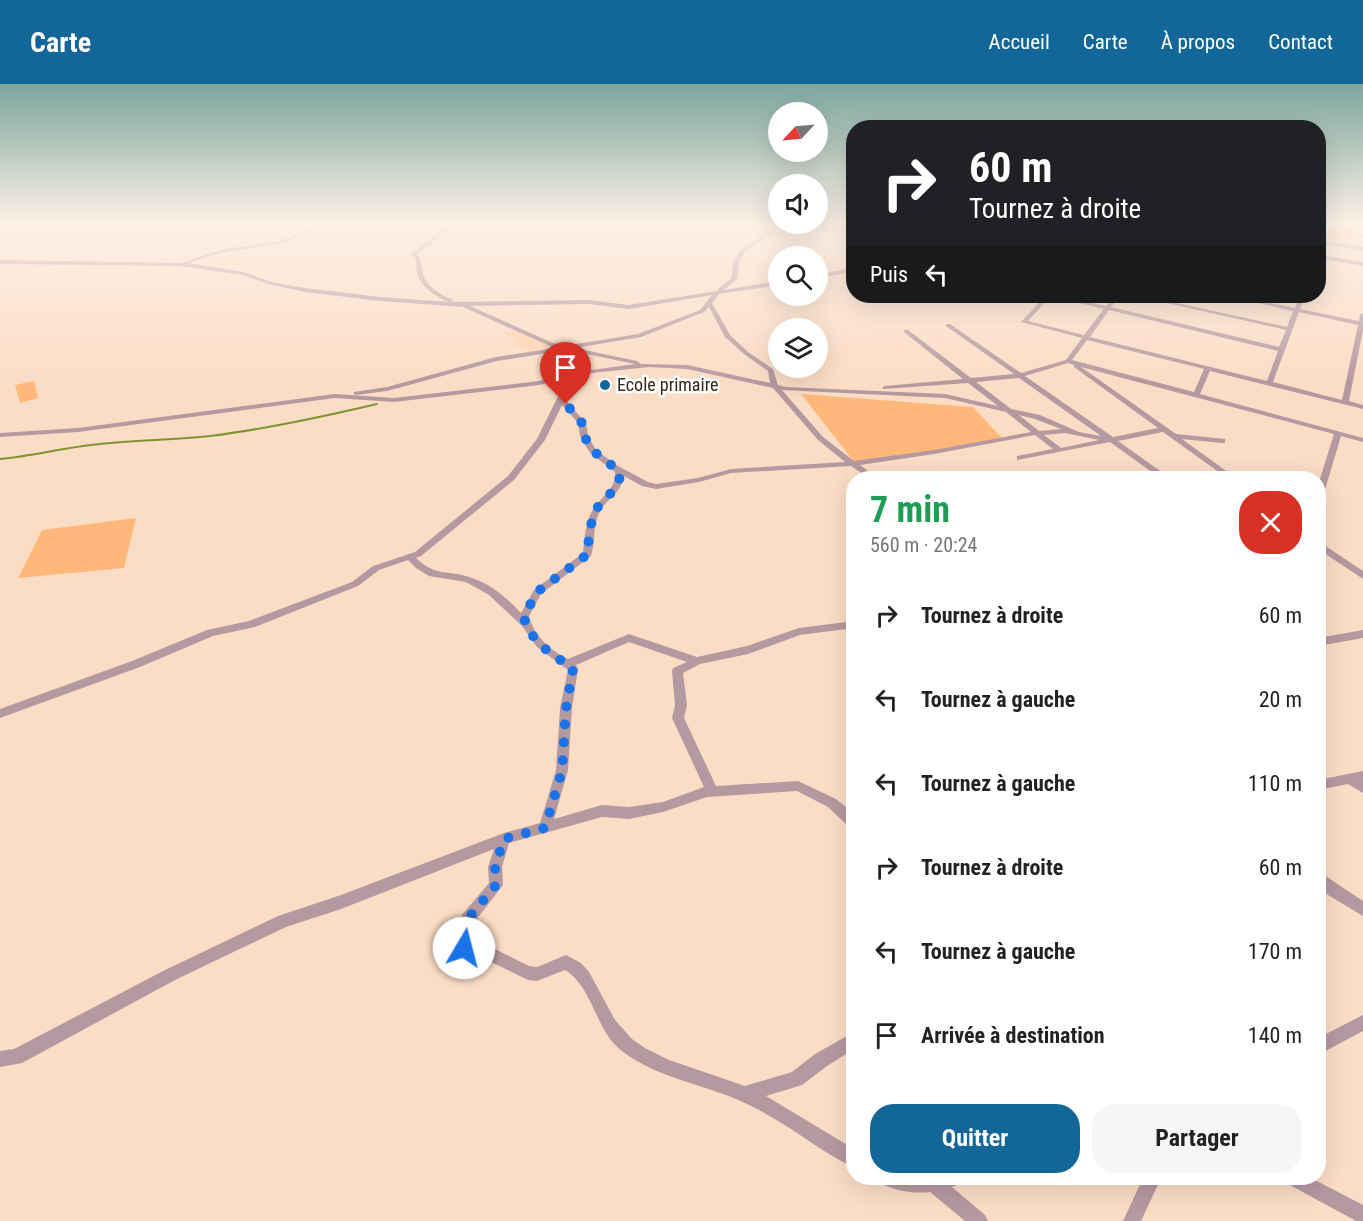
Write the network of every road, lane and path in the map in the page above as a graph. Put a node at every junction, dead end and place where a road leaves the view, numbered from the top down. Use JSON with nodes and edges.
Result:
{"nodes":[{"id":1,"x":250,"y":276,"type":"edge"},
{"id":2,"x":422,"y":276,"type":"edge"},
{"id":3,"x":734,"y":276,"type":"edge"},
{"id":4,"x":768,"y":285,"type":"edge"},
{"id":5,"x":717,"y":293,"type":"junction"},
{"id":6,"x":1042,"y":303,"type":"edge"},
{"id":7,"x":1083,"y":303,"type":"edge"},
{"id":8,"x":1112,"y":303,"type":"edge"},
{"id":9,"x":1171,"y":303,"type":"edge"},
{"id":10,"x":1263,"y":303,"type":"edge"},
{"id":11,"x":1299,"y":303,"type":"edge"},
{"id":12,"x":710,"y":304,"type":"junction"},
{"id":13,"x":464,"y":305,"type":"junction"},
{"id":14,"x":1107,"y":309,"type":"junction"},
{"id":15,"x":1296,"y":310,"type":"junction"},
{"id":16,"x":1363,"y":315,"type":"edge"},
{"id":17,"x":1362,"y":324,"type":"edge"},
{"id":18,"x":948,"y":325,"type":"dead end"},
{"id":19,"x":1289,"y":329,"type":"junction"},
{"id":20,"x":906,"y":331,"type":"dead end"},
{"id":21,"x":1086,"y":338,"type":"junction"},
{"id":22,"x":562,"y":348,"type":"junction"},
{"id":23,"x":1282,"y":350,"type":"junction"},
{"id":24,"x":1359,"y":352,"type":"edge"},
{"id":25,"x":1068,"y":361,"type":"junction"},
{"id":26,"x":649,"y":365,"type":"junction"},
{"id":27,"x":1208,"y":368,"type":"junction"},
{"id":28,"x":571,"y":375,"type":"junction"},
{"id":29,"x":1020,"y":376,"type":"junction"},
{"id":30,"x":969,"y":379,"type":"junction"},
{"id":31,"x":1269,"y":384,"type":"junction"},
{"id":32,"x":774,"y":387,"type":"junction"},
{"id":33,"x":863,"y":392,"type":"junction"},
{"id":34,"x":1196,"y":395,"type":"junction"},
{"id":35,"x":335,"y":396,"type":"junction"},
{"id":36,"x":562,"y":397,"type":"junction"},
{"id":37,"x":1346,"y":403,"type":"junction"},
{"id":38,"x":1363,"y":407,"type":"edge"},
{"id":39,"x":1007,"y":410,"type":"junction"},
{"id":40,"x":1166,"y":429,"type":"junction"},
{"id":41,"x":1036,"y":432,"type":"junction"},
{"id":42,"x":1076,"y":432,"type":"junction"},
{"id":43,"x":1338,"y":433,"type":"junction"},
{"id":44,"x":0,"y":435,"type":"edge"},
{"id":45,"x":1175,"y":435,"type":"junction"},
{"id":46,"x":1111,"y":440,"type":"junction"},
{"id":47,"x":1363,"y":440,"type":"edge"},
{"id":48,"x":1222,"y":441,"type":"dead end"},
{"id":49,"x":1059,"y":450,"type":"junction"},
{"id":50,"x":1020,"y":458,"type":"dead end"},
{"id":51,"x":855,"y":463,"type":"junction"},
{"id":52,"x":615,"y":468,"type":"junction"},
{"id":53,"x":865,"y":471,"type":"edge"},
{"id":54,"x":1155,"y":471,"type":"edge"},
{"id":55,"x":1223,"y":471,"type":"edge"},
{"id":56,"x":1326,"y":474,"type":"edge"},
{"id":57,"x":1326,"y":550,"type":"edge"},
{"id":58,"x":410,"y":556,"type":"junction"},
{"id":59,"x":1363,"y":576,"type":"edge"},
{"id":60,"x":525,"y":623,"type":"junction"},
{"id":61,"x":846,"y":625,"type":"edge"},
{"id":62,"x":1363,"y":634,"type":"edge"},
{"id":63,"x":1326,"y":641,"type":"edge"},
{"id":64,"x":697,"y":661,"type":"junction"},
{"id":65,"x":569,"y":663,"type":"junction"},
{"id":66,"x":0,"y":714,"type":"edge"},
{"id":67,"x":1363,"y":776,"type":"edge"},
{"id":68,"x":1349,"y":778,"type":"junction"},
{"id":69,"x":1326,"y":783,"type":"edge"},
{"id":70,"x":1363,"y":788,"type":"edge"},
{"id":71,"x":707,"y":792,"type":"junction"},
{"id":72,"x":846,"y":815,"type":"edge"},
{"id":73,"x":545,"y":828,"type":"junction"},
{"id":74,"x":504,"y":839,"type":"junction"},
{"id":75,"x":1326,"y":884,"type":"edge"},
{"id":76,"x":1363,"y":909,"type":"edge"},
{"id":77,"x":1363,"y":1023,"type":"edge"},
{"id":78,"x":1326,"y":1043,"type":"edge"},
{"id":79,"x":846,"y":1045,"type":"edge"},
{"id":80,"x":0,"y":1059,"type":"edge"},
{"id":81,"x":744,"y":1095,"type":"junction"},
{"id":82,"x":846,"y":1155,"type":"edge"},
{"id":83,"x":935,"y":1185,"type":"edge"},
{"id":84,"x":1149,"y":1185,"type":"edge"},
{"id":85,"x":1307,"y":1185,"type":"edge"},
{"id":86,"x":1363,"y":1215,"type":"edge"},
{"id":87,"x":979,"y":1221,"type":"edge"},
{"id":88,"x":1132,"y":1221,"type":"edge"}],
"edges":[{"from":1,"to":13,"type":"street"},
{"from":2,"to":13,"type":"street"},
{"from":3,"to":5,"type":"street"},
{"from":4,"to":5,"type":"street"},
{"from":5,"to":12,"type":"street"},
{"from":5,"to":13,"type":"street"},
{"from":6,"to":21,"type":"street"},
{"from":7,"to":14,"type":"street"},
{"from":8,"to":14,"type":"street"},
{"from":9,"to":19,"type":"street"},
{"from":10,"to":15,"type":"street"},
{"from":11,"to":15,"type":"street"},
{"from":12,"to":22,"type":"street"},
{"from":12,"to":32,"type":"street"},
{"from":13,"to":22,"type":"street"},
{"from":14,"to":21,"type":"street"},
{"from":14,"to":23,"type":"street"},
{"from":15,"to":17,"type":"street"},
{"from":15,"to":19,"type":"street"},
{"from":16,"to":17,"type":"street"},
{"from":17,"to":24,"type":"street"},
{"from":18,"to":29,"type":"street"},
{"from":19,"to":23,"type":"street"},
{"from":20,"to":30,"type":"street"},
{"from":21,"to":25,"type":"street"},
{"from":21,"to":27,"type":"street"},
{"from":22,"to":26,"type":"street"},
{"from":22,"to":28,"type":"street"},
{"from":22,"to":35,"type":"street"},
{"from":23,"to":31,"type":"street"},
{"from":24,"to":37,"type":"street"},
{"from":25,"to":29,"type":"street"},
{"from":25,"to":34,"type":"street"},
{"from":25,"to":40,"type":"street"},
{"from":26,"to":28,"type":"street"},
{"from":26,"to":32,"type":"street"},
{"from":27,"to":31,"type":"street"},
{"from":27,"to":34,"type":"street"},
{"from":28,"to":35,"type":"street"},
{"from":28,"to":36,"type":"street"},
{"from":29,"to":30,"type":"street"},
{"from":29,"to":46,"type":"street"},
{"from":30,"to":33,"type":"street"},
{"from":30,"to":39,"type":"street"},
{"from":31,"to":37,"type":"street"},
{"from":32,"to":33,"type":"street"},
{"from":32,"to":51,"type":"street"},
{"from":33,"to":39,"type":"street"},
{"from":34,"to":43,"type":"street"},
{"from":35,"to":44,"type":"street"},
{"from":36,"to":52,"type":"street"},
{"from":36,"to":58,"type":"street"},
{"from":37,"to":38,"type":"street"},
{"from":39,"to":41,"type":"street"},
{"from":39,"to":42,"type":"street"},
{"from":40,"to":45,"type":"street"},
{"from":40,"to":46,"type":"street"},
{"from":41,"to":42,"type":"street"},
{"from":41,"to":49,"type":"street"},
{"from":41,"to":51,"type":"street"},
{"from":42,"to":46,"type":"street"},
{"from":43,"to":47,"type":"street"},
{"from":43,"to":56,"type":"street"},
{"from":45,"to":48,"type":"street"},
{"from":45,"to":55,"type":"street"},
{"from":46,"to":49,"type":"street"},
{"from":46,"to":54,"type":"street"},
{"from":49,"to":50,"type":"street"},
{"from":51,"to":52,"type":"street"},
{"from":51,"to":53,"type":"street"},
{"from":52,"to":60,"type":"street"},
{"from":57,"to":59,"type":"street"},
{"from":58,"to":60,"type":"street"},
{"from":58,"to":66,"type":"street"},
{"from":60,"to":65,"type":"street"},
{"from":61,"to":64,"type":"street"},
{"from":62,"to":63,"type":"street"},
{"from":64,"to":65,"type":"street"},
{"from":64,"to":71,"type":"street"},
{"from":65,"to":73,"type":"street"},
{"from":67,"to":68,"type":"street"},
{"from":68,"to":69,"type":"street"},
{"from":68,"to":70,"type":"street"},
{"from":71,"to":72,"type":"street"},
{"from":71,"to":73,"type":"street"},
{"from":73,"to":74,"type":"street"},
{"from":74,"to":80,"type":"street"},
{"from":74,"to":81,"type":"street"},
{"from":75,"to":76,"type":"street"},
{"from":77,"to":78,"type":"street"},
{"from":79,"to":81,"type":"street"},
{"from":81,"to":82,"type":"street"},
{"from":83,"to":87,"type":"street"},
{"from":84,"to":88,"type":"street"},
{"from":85,"to":86,"type":"street"}]}
